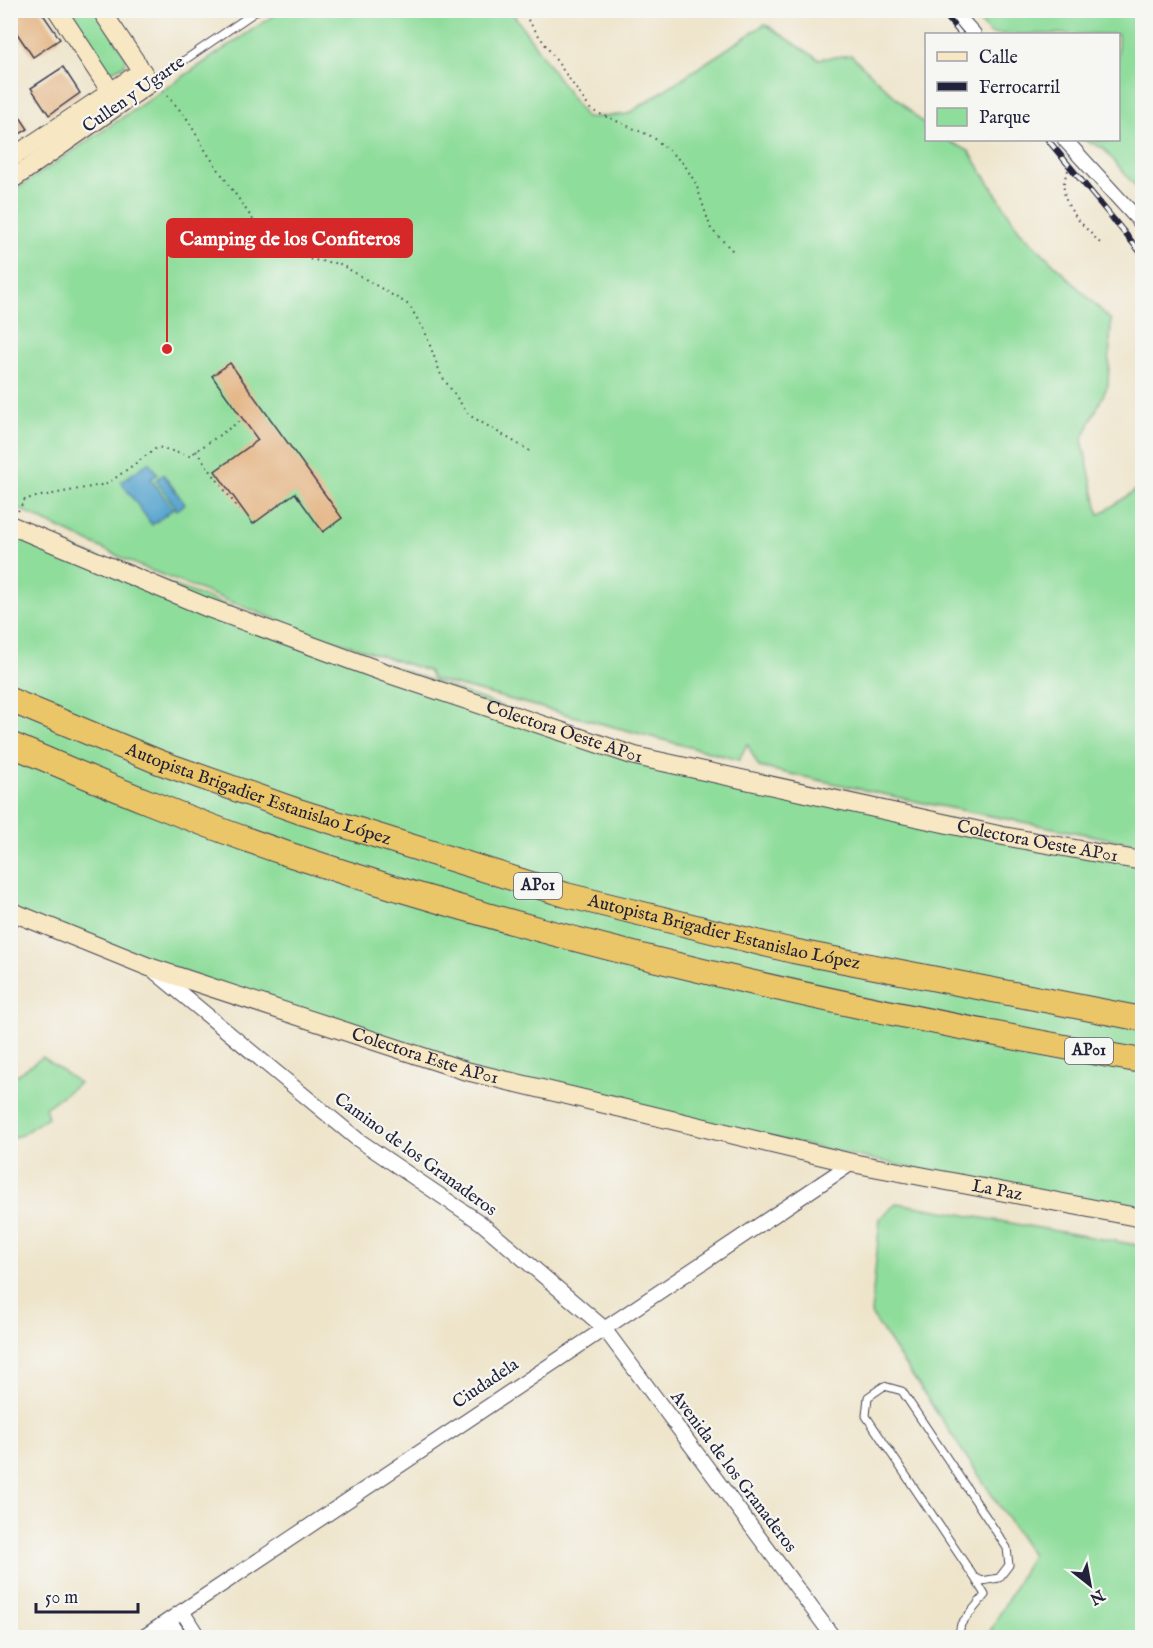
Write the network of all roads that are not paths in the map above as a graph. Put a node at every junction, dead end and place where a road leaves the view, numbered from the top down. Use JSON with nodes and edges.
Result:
{"nodes":[{"id":1,"x":57,"y":10,"type":"edge"},
{"id":2,"x":102,"y":10,"type":"edge"},
{"id":3,"x":258,"y":10,"type":"edge"},
{"id":4,"x":952,"y":10,"type":"edge"},
{"id":5,"x":973,"y":33,"type":"edge"},
{"id":6,"x":146,"y":77,"type":"junction"},
{"id":7,"x":116,"y":99,"type":"junction"},
{"id":8,"x":1066,"y":141,"type":"edge"},
{"id":9,"x":10,"y":159,"type":"edge"},
{"id":10,"x":11,"y":180,"type":"edge"},
{"id":11,"x":1143,"y":224,"type":"edge"},
{"id":12,"x":13,"y":520,"type":"edge"},
{"id":13,"x":10,"y":700,"type":"edge"},
{"id":14,"x":10,"y":744,"type":"edge"},
{"id":15,"x":1143,"y":861,"type":"edge"},
{"id":16,"x":10,"y":911,"type":"edge"},
{"id":17,"x":149,"y":967,"type":"junction"},
{"id":18,"x":1143,"y":1019,"type":"edge"},
{"id":19,"x":1143,"y":1061,"type":"edge"},
{"id":20,"x":852,"y":1162,"type":"junction"},
{"id":21,"x":1143,"y":1218,"type":"edge"},
{"id":22,"x":603,"y":1328,"type":"junction"},
{"id":23,"x":974,"y":1577,"type":"junction"},
{"id":24,"x":182,"y":1611,"type":"junction"},
{"id":25,"x":169,"y":1620,"type":"junction"},
{"id":26,"x":142,"y":1638,"type":"edge"},
{"id":27,"x":181,"y":1638,"type":"edge"},
{"id":28,"x":199,"y":1638,"type":"edge"},
{"id":29,"x":834,"y":1638,"type":"edge"},
{"id":30,"x":958,"y":1638,"type":"edge"}],
"edges":[{"from":1,"to":7,"type":"street"},
{"from":2,"to":6,"type":"street"},
{"from":3,"to":6,"type":"lane","name":"Cullen y Ugarte"},
{"from":4,"to":5,"type":"street"},
{"from":6,"to":7,"type":"street","name":"Cullen y Ugarte"},
{"from":7,"to":9,"type":"street","name":"Cullen y Ugarte"},
{"from":7,"to":10,"type":"street","name":"Cullen y Ugarte"},
{"from":8,"to":11,"type":"street"},
{"from":12,"to":15,"type":"street","name":"Colectora Oeste AP01"},
{"from":13,"to":18,"type":"highway","name":"Autopista Brigadier Estanislao López","number":"AP01"},
{"from":14,"to":19,"type":"highway","number":"AP01"},
{"from":16,"to":17,"type":"street","name":"Colectora Este AP01"},
{"from":17,"to":20,"type":"street","name":"Colectora Este AP01"},
{"from":17,"to":22,"type":"street","name":"Camino de los Granaderos"},
{"from":20,"to":21,"type":"street","name":"La Paz"},
{"from":20,"to":22,"type":"street","name":"Ciudadela"},
{"from":22,"to":24,"type":"street","name":"Ciudadela"},
{"from":22,"to":29,"type":"street","name":"Avenida de los Granaderos"},
{"from":23,"to":23,"type":"lane"},
{"from":23,"to":30,"type":"lane"},
{"from":24,"to":25,"type":"street","name":"Ciudadela"},
{"from":24,"to":28,"type":"street"},
{"from":25,"to":26,"type":"street","name":"Ciudadela"},
{"from":25,"to":27,"type":"street"}]}
